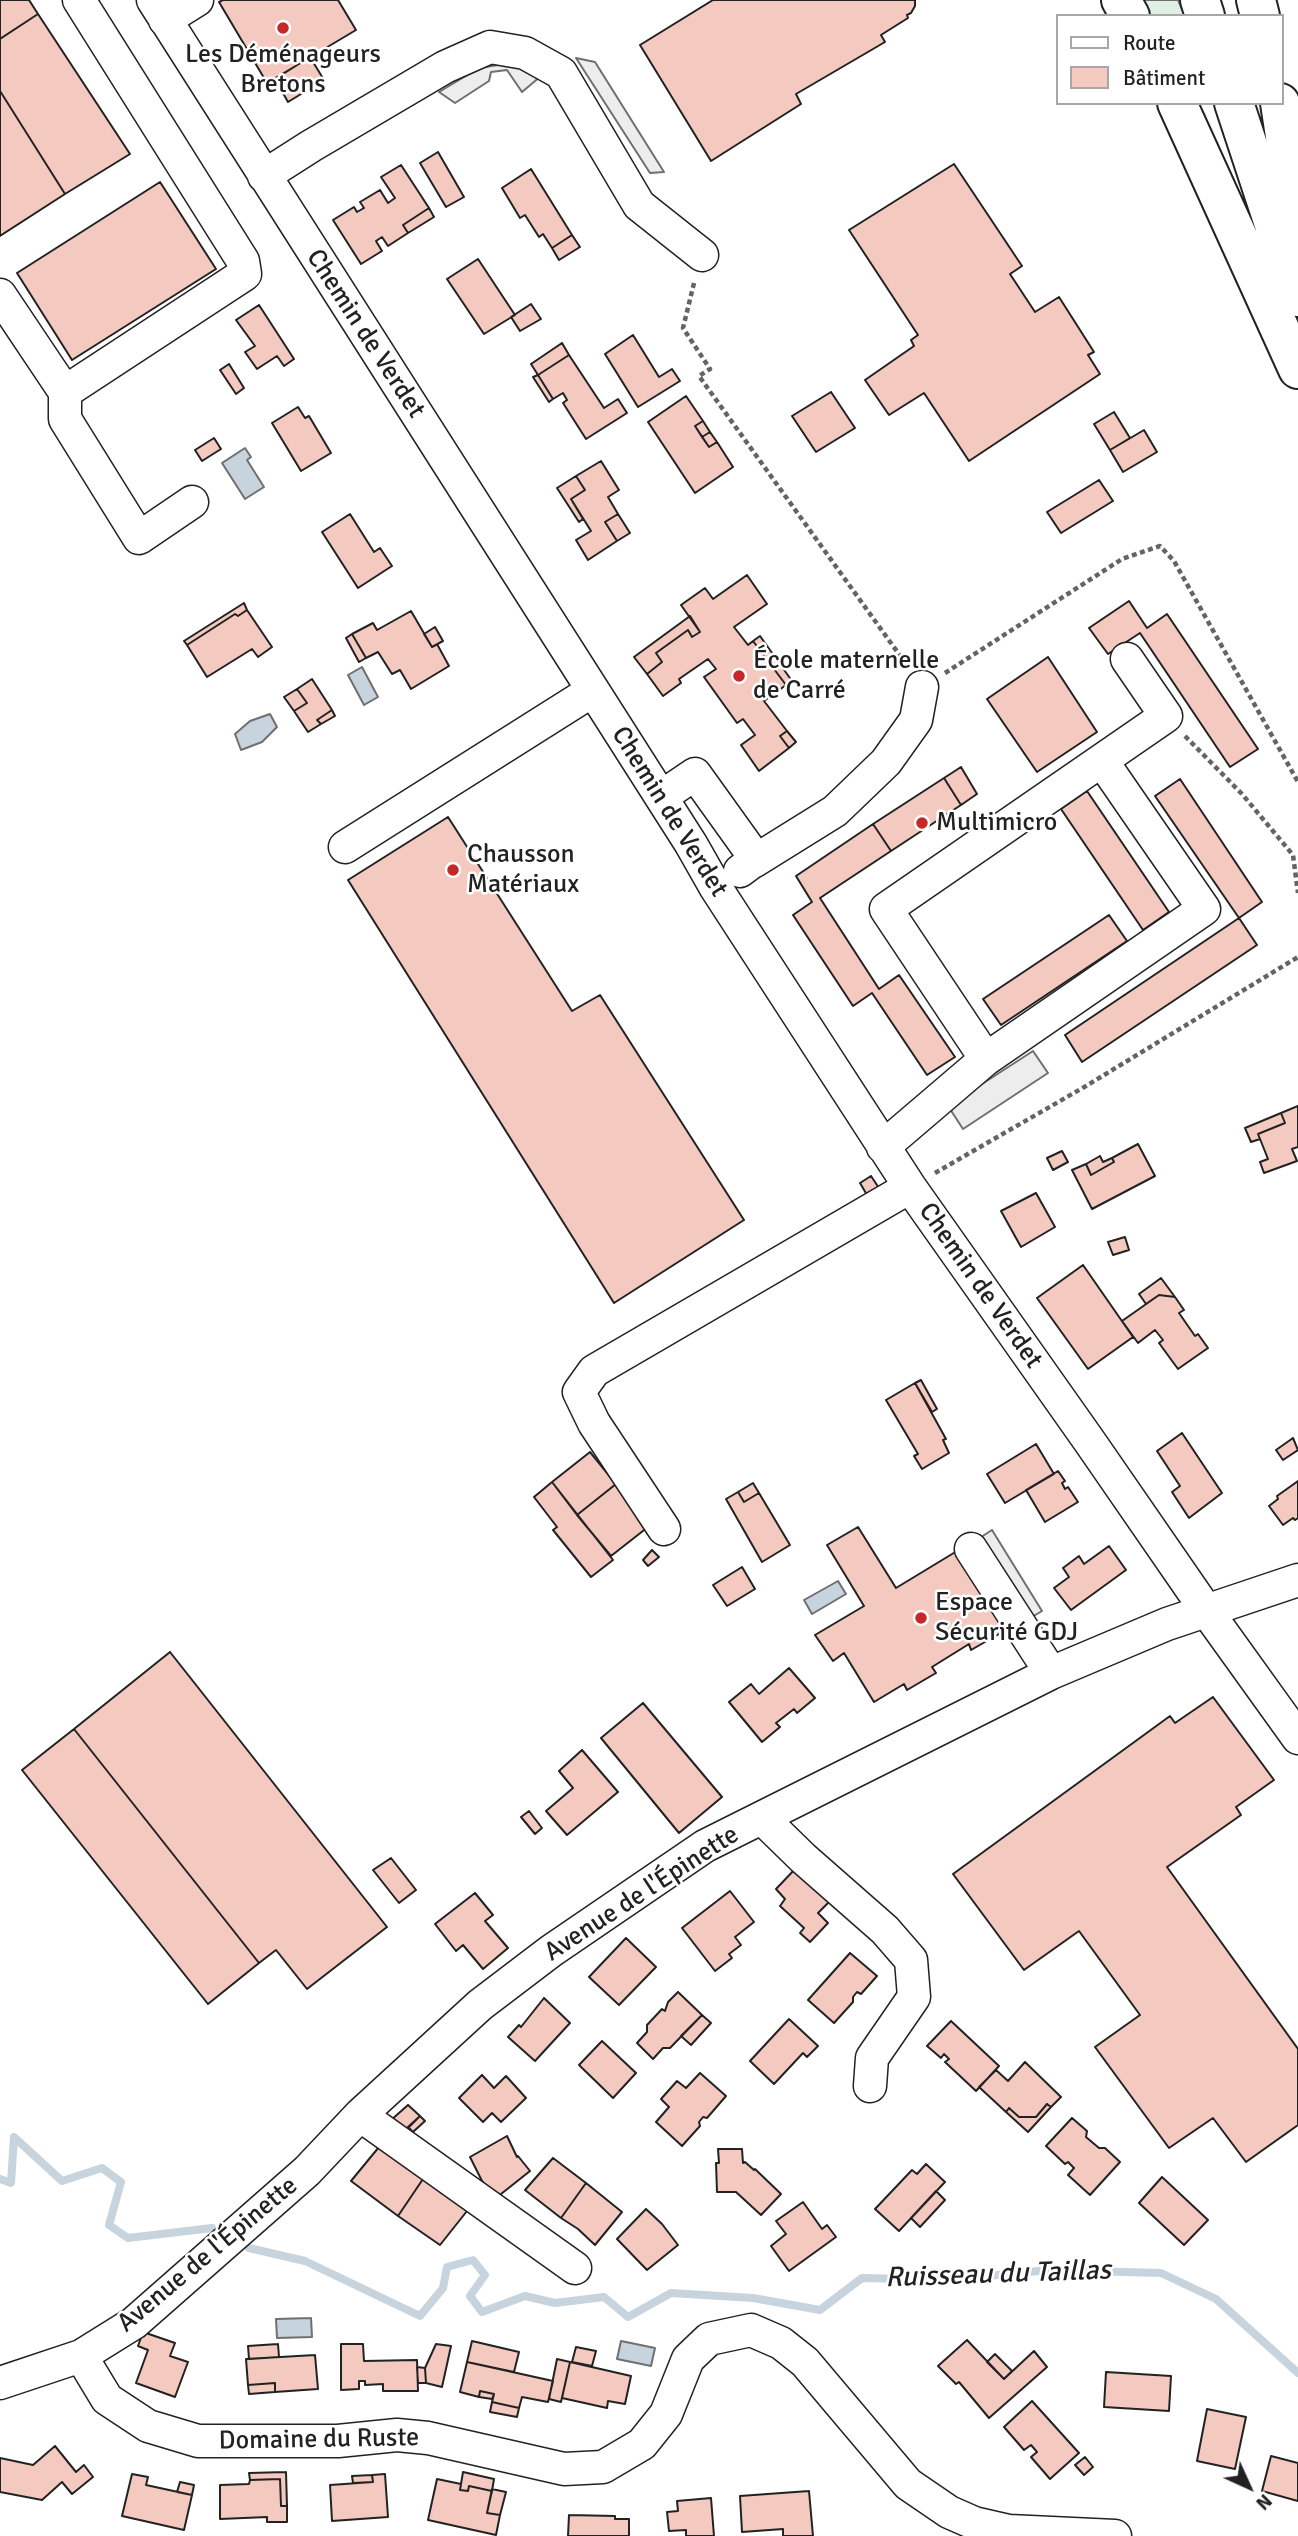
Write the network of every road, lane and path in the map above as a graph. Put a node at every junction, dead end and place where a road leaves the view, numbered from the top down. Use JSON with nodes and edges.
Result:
{"nodes":[{"id":1,"x":79,"y":0,"type":"edge"},
{"id":2,"x":197,"y":0,"type":"edge"},
{"id":3,"x":159,"y":10,"type":"edge"},
{"id":4,"x":1178,"y":105,"type":"edge"},
{"id":5,"x":1235,"y":105,"type":"edge"},
{"id":6,"x":1280,"y":105,"type":"edge"},
{"id":7,"x":264,"y":176,"type":"junction"},
{"id":8,"x":1298,"y":223,"type":"edge"},
{"id":9,"x":702,"y":255,"type":"joint"},
{"id":10,"x":0,"y":295,"type":"edge"},
{"id":11,"x":1298,"y":297,"type":"edge"},
{"id":12,"x":1298,"y":369,"type":"edge"},
{"id":13,"x":65,"y":392,"type":"junction"},
{"id":14,"x":192,"y":502,"type":"dead end"},
{"id":15,"x":1127,"y":659,"type":"dead end"},
{"id":16,"x":922,"y":687,"type":"joint"},
{"id":17,"x":592,"y":691,"type":"junction"},
{"id":18,"x":1166,"y":716,"type":"junction"},
{"id":19,"x":1102,"y":761,"type":"junction"},
{"id":20,"x":661,"y":797,"type":"junction"},
{"id":21,"x":345,"y":847,"type":"dead end"},
{"id":22,"x":753,"y":862,"type":"junction"},
{"id":23,"x":716,"y":888,"type":"junction"},
{"id":24,"x":1298,"y":893,"type":"edge"},
{"id":25,"x":1298,"y":957,"type":"edge"},
{"id":26,"x":986,"y":1059,"type":"junction"},
{"id":27,"x":883,"y":1147,"type":"junction"},
{"id":28,"x":910,"y":1187,"type":"junction"},
{"id":29,"x":664,"y":1529,"type":"dead end"},
{"id":30,"x":971,"y":1549,"type":"dead end"},
{"id":31,"x":1298,"y":1580,"type":"edge"},
{"id":32,"x":1206,"y":1610,"type":"junction"},
{"id":33,"x":1051,"y":1673,"type":"junction"},
{"id":34,"x":1298,"y":1738,"type":"edge"},
{"id":35,"x":762,"y":1818,"type":"junction"},
{"id":36,"x":870,"y":2086,"type":"dead end"},
{"id":37,"x":360,"y":2115,"type":"junction"},
{"id":38,"x":575,"y":2268,"type":"dead end"},
{"id":39,"x":81,"y":2356,"type":"junction"},
{"id":40,"x":0,"y":2383,"type":"edge"},
{"id":41,"x":1115,"y":2536,"type":"edge"}],
"edges":[{"from":1,"to":13,"type":"street"},
{"from":2,"to":3,"type":"street"},
{"from":3,"to":7,"type":"street","name":"Chemin de Verdet"},
{"from":4,"to":12,"type":"highway"},
{"from":5,"to":11,"type":"highway"},
{"from":6,"to":8,"type":"highway"},
{"from":7,"to":9,"type":"street"},
{"from":7,"to":17,"type":"street","name":"Chemin de Verdet"},
{"from":9,"to":16,"type":"path"},
{"from":10,"to":13,"type":"street"},
{"from":13,"to":14,"type":"street"},
{"from":15,"to":18,"type":"street"},
{"from":16,"to":22,"type":"street"},
{"from":17,"to":20,"type":"street","name":"Chemin de Verdet"},
{"from":17,"to":21,"type":"street"},
{"from":18,"to":19,"type":"street"},
{"from":18,"to":24,"type":"path"},
{"from":19,"to":26,"type":"street"},
{"from":19,"to":26,"type":"street"},
{"from":20,"to":22,"type":"street"},
{"from":20,"to":23,"type":"street","name":"Chemin de Verdet"},
{"from":22,"to":23,"type":"street"},
{"from":23,"to":27,"type":"street","name":"Chemin de Verdet"},
{"from":25,"to":28,"type":"path"},
{"from":26,"to":27,"type":"street"},
{"from":27,"to":28,"type":"street","name":"Chemin de Verdet"},
{"from":28,"to":29,"type":"street"},
{"from":28,"to":32,"type":"street","name":"Chemin de Verdet"},
{"from":30,"to":33,"type":"street"},
{"from":31,"to":32,"type":"street","name":"Avenue de l'Épinette"},
{"from":32,"to":33,"type":"street","name":"Avenue de l'Épinette"},
{"from":32,"to":34,"type":"street","name":"Chemin de Verdet"},
{"from":33,"to":35,"type":"street","name":"Avenue de l'Épinette"},
{"from":35,"to":36,"type":"street"},
{"from":35,"to":37,"type":"street","name":"Avenue de l'Épinette"},
{"from":37,"to":38,"type":"street"},
{"from":37,"to":39,"type":"street","name":"Avenue de l'Épinette"},
{"from":39,"to":40,"type":"street","name":"Avenue de l'Épinette"},
{"from":39,"to":41,"type":"street","name":"Domaine du Ruste"}]}
